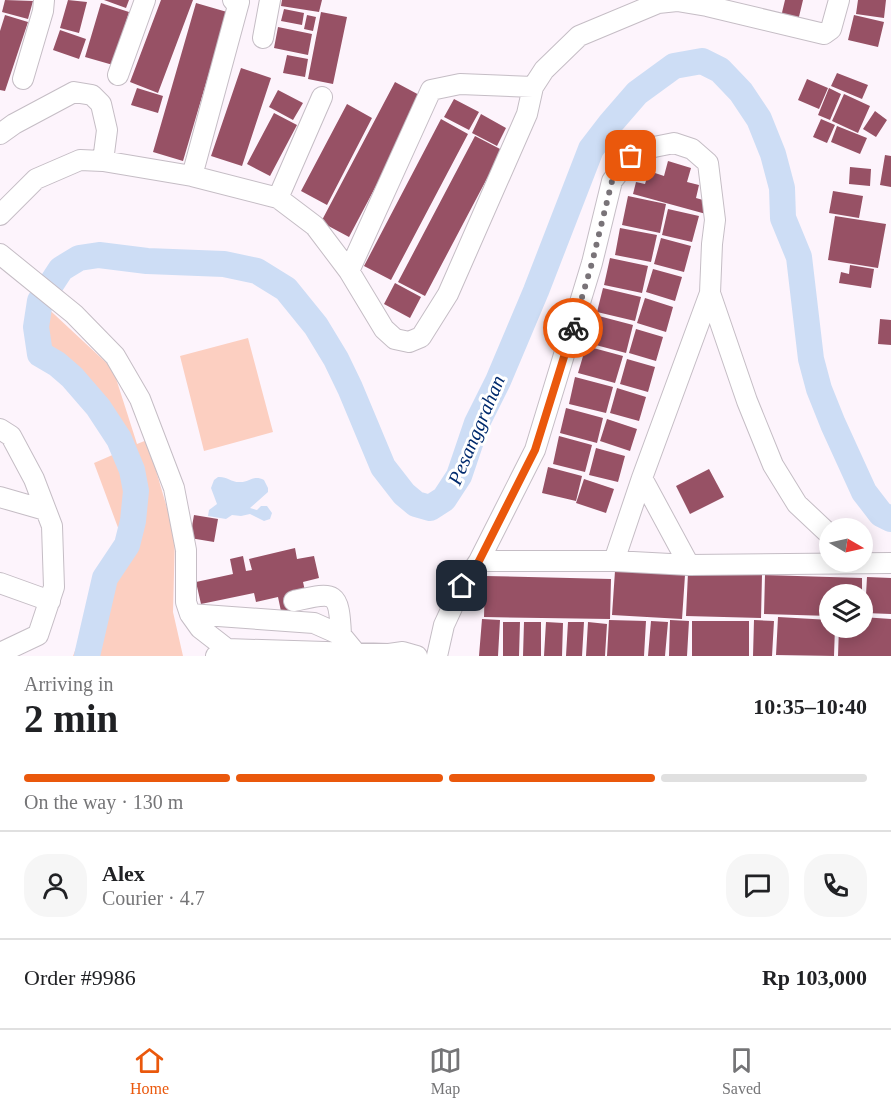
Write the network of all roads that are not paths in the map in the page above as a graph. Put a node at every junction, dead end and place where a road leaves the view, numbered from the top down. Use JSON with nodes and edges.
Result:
{"nodes":[{"id":1,"x":44,"y":0,"type":"edge"},
{"id":2,"x":145,"y":0,"type":"edge"},
{"id":3,"x":233,"y":0,"type":"edge"},
{"id":4,"x":270,"y":0,"type":"edge"},
{"id":5,"x":838,"y":0,"type":"edge"},
{"id":6,"x":263,"y":38,"type":"dead end"},
{"id":7,"x":118,"y":75,"type":"dead end"},
{"id":8,"x":22,"y":79,"type":"dead end"},
{"id":9,"x":533,"y":87,"type":"junction"},
{"id":10,"x":322,"y":97,"type":"dead end"},
{"id":11,"x":0,"y":134,"type":"edge"},
{"id":12,"x":103,"y":161,"type":"junction"},
{"id":13,"x":192,"y":176,"type":"junction"},
{"id":14,"x":278,"y":198,"type":"junction"},
{"id":15,"x":0,"y":216,"type":"edge"},
{"id":16,"x":4,"y":258,"type":"edge"},
{"id":17,"x":349,"y":271,"type":"junction"},
{"id":18,"x":710,"y":293,"type":"junction"},
{"id":19,"x":0,"y":429,"type":"edge"},
{"id":20,"x":642,"y":478,"type":"junction"},
{"id":21,"x":0,"y":496,"type":"edge"},
{"id":22,"x":45,"y":510,"type":"junction"},
{"id":23,"x":819,"y":525,"type":"edge"},
{"id":24,"x":479,"y":561,"type":"junction"},
{"id":25,"x":614,"y":561,"type":"junction"},
{"id":26,"x":873,"y":562,"type":"edge"},
{"id":27,"x":891,"y":562,"type":"edge"},
{"id":28,"x":819,"y":563,"type":"edge"},
{"id":29,"x":689,"y":565,"type":"junction"},
{"id":30,"x":0,"y":583,"type":"edge"},
{"id":31,"x":50,"y":601,"type":"junction"},
{"id":32,"x":190,"y":614,"type":"junction"},
{"id":33,"x":251,"y":618,"type":"junction"},
{"id":34,"x":341,"y":634,"type":"junction"},
{"id":35,"x":260,"y":650,"type":"junction"},
{"id":36,"x":0,"y":653,"type":"edge"},
{"id":37,"x":221,"y":653,"type":"edge"},
{"id":38,"x":361,"y":654,"type":"edge"},
{"id":39,"x":390,"y":655,"type":"edge"},
{"id":40,"x":417,"y":656,"type":"edge"},
{"id":41,"x":437,"y":656,"type":"edge"}],
"edges":[{"from":1,"to":8,"type":"street"},
{"from":2,"to":7,"type":"street"},
{"from":3,"to":13,"type":"street"},
{"from":4,"to":6,"type":"street"},
{"from":5,"to":9,"type":"street"},
{"from":9,"to":17,"type":"street"},
{"from":9,"to":17,"type":"street"},
{"from":10,"to":14,"type":"street"},
{"from":11,"to":12,"type":"street"},
{"from":12,"to":13,"type":"street"},
{"from":12,"to":15,"type":"street"},
{"from":13,"to":14,"type":"street"},
{"from":14,"to":17,"type":"street"},
{"from":16,"to":32,"type":"street"},
{"from":18,"to":20,"type":"street"},
{"from":18,"to":23,"type":"street"},
{"from":18,"to":24,"type":"street"},
{"from":19,"to":22,"type":"street"},
{"from":20,"to":25,"type":"street"},
{"from":20,"to":29,"type":"street"},
{"from":21,"to":22,"type":"street"},
{"from":22,"to":31,"type":"street"},
{"from":24,"to":25,"type":"street"},
{"from":24,"to":41,"type":"street"},
{"from":25,"to":29,"type":"street"},
{"from":26,"to":27,"type":"street"},
{"from":28,"to":29,"type":"street"},
{"from":30,"to":31,"type":"street"},
{"from":31,"to":36,"type":"street"},
{"from":32,"to":33,"type":"street"},
{"from":32,"to":37,"type":"street"},
{"from":33,"to":34,"type":"street"},
{"from":33,"to":34,"type":"street"},
{"from":33,"to":35,"type":"street"},
{"from":34,"to":38,"type":"street"},
{"from":35,"to":37,"type":"street"},
{"from":35,"to":38,"type":"street"},
{"from":38,"to":39,"type":"street"},
{"from":39,"to":40,"type":"street"}]}
